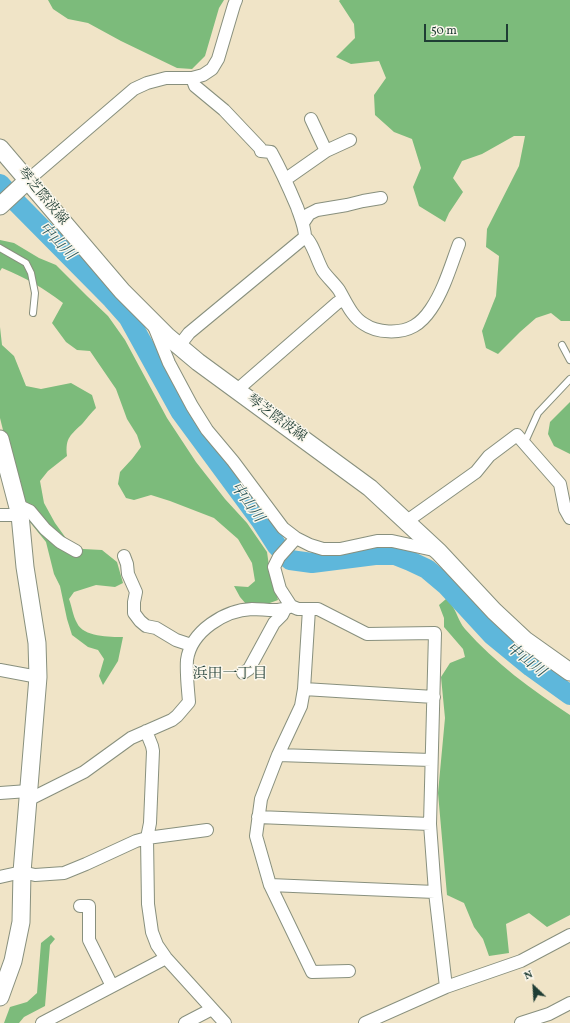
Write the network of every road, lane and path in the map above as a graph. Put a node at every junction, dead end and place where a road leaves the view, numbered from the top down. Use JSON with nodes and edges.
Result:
{"nodes":[{"id":1,"x":236,"y":0,"type":"edge"},
{"id":2,"x":192,"y":78,"type":"junction"},
{"id":3,"x":311,"y":119,"type":"dead end"},
{"id":4,"x":350,"y":140,"type":"dead end"},
{"id":5,"x":0,"y":148,"type":"edge"},
{"id":6,"x":326,"y":151,"type":"junction"},
{"id":7,"x":286,"y":179,"type":"junction"},
{"id":8,"x":13,"y":195,"type":"edge"},
{"id":9,"x":381,"y":198,"type":"dead end"},
{"id":10,"x":302,"y":223,"type":"junction"},
{"id":11,"x":305,"y":237,"type":"junction"},
{"id":12,"x":458,"y":244,"type":"dead end"},
{"id":13,"x":0,"y":248,"type":"edge"},
{"id":14,"x":344,"y":299,"type":"junction"},
{"id":15,"x":33,"y":314,"type":"dead end"},
{"id":16,"x":152,"y":321,"type":"junction"},
{"id":17,"x":179,"y":346,"type":"junction"},
{"id":18,"x":562,"y":346,"type":"dead end"},
{"id":19,"x":570,"y":360,"type":"edge"},
{"id":20,"x":570,"y":380,"type":"edge"},
{"id":21,"x":237,"y":390,"type":"junction"},
{"id":22,"x":0,"y":439,"type":"edge"},
{"id":23,"x":524,"y":444,"type":"junction"},
{"id":24,"x":18,"y":510,"type":"junction"},
{"id":25,"x":0,"y":515,"type":"edge"},
{"id":26,"x":570,"y":518,"type":"edge"},
{"id":27,"x":407,"y":521,"type":"junction"},
{"id":28,"x":292,"y":542,"type":"junction"},
{"id":29,"x":76,"y":551,"type":"dead end"},
{"id":30,"x":439,"y":552,"type":"junction"},
{"id":31,"x":124,"y":556,"type":"dead end"},
{"id":32,"x":288,"y":607,"type":"junction"},
{"id":33,"x":309,"y":609,"type":"junction"},
{"id":34,"x":191,"y":646,"type":"junction"},
{"id":35,"x":0,"y":670,"type":"edge"},
{"id":36,"x":570,"y":672,"type":"edge"},
{"id":37,"x":243,"y":673,"type":"dead end"},
{"id":38,"x":38,"y":676,"type":"junction"},
{"id":39,"x":304,"y":689,"type":"junction"},
{"id":40,"x":434,"y":697,"type":"junction"},
{"id":41,"x":146,"y":731,"type":"junction"},
{"id":42,"x":278,"y":755,"type":"junction"},
{"id":43,"x":431,"y":760,"type":"junction"},
{"id":44,"x":0,"y":793,"type":"edge"},
{"id":45,"x":28,"y":796,"type":"junction"},
{"id":46,"x":258,"y":817,"type":"junction"},
{"id":47,"x":430,"y":824,"type":"junction"},
{"id":48,"x":207,"y":830,"type":"dead end"},
{"id":49,"x":147,"y":838,"type":"junction"},
{"id":50,"x":22,"y":872,"type":"junction"},
{"id":51,"x":0,"y":877,"type":"edge"},
{"id":52,"x":270,"y":885,"type":"junction"},
{"id":53,"x":435,"y":892,"type":"junction"},
{"id":54,"x":80,"y":906,"type":"dead end"},
{"id":55,"x":570,"y":935,"type":"edge"},
{"id":56,"x":166,"y":958,"type":"junction"},
{"id":57,"x":350,"y":971,"type":"dead end"},
{"id":58,"x":112,"y":986,"type":"junction"},
{"id":59,"x":446,"y":987,"type":"junction"},
{"id":60,"x":0,"y":997,"type":"edge"},
{"id":61,"x":570,"y":1003,"type":"edge"},
{"id":62,"x":212,"y":1009,"type":"junction"},
{"id":63,"x":42,"y":1023,"type":"edge"},
{"id":64,"x":185,"y":1023,"type":"edge"},
{"id":65,"x":225,"y":1023,"type":"edge"},
{"id":66,"x":365,"y":1023,"type":"edge"},
{"id":67,"x":521,"y":1023,"type":"edge"}],
"edges":[{"from":1,"to":2,"type":"street"},
{"from":2,"to":7,"type":"street"},
{"from":2,"to":8,"type":"street"},
{"from":3,"to":6,"type":"street"},
{"from":4,"to":6,"type":"street"},
{"from":5,"to":8,"type":"main road","name":"琴芝際波線"},
{"from":6,"to":7,"type":"street"},
{"from":7,"to":10,"type":"street"},
{"from":8,"to":16,"type":"main road","name":"琴芝際波線"},
{"from":9,"to":10,"type":"street"},
{"from":10,"to":11,"type":"street"},
{"from":11,"to":14,"type":"street"},
{"from":11,"to":17,"type":"street"},
{"from":12,"to":14,"type":"street"},
{"from":13,"to":15,"type":"lane"},
{"from":14,"to":21,"type":"street"},
{"from":16,"to":17,"type":"main road","name":"琴芝際波線"},
{"from":16,"to":28,"type":"street"},
{"from":17,"to":21,"type":"main road","name":"琴芝際波線"},
{"from":18,"to":19,"type":"lane"},
{"from":20,"to":23,"type":"lane"},
{"from":21,"to":27,"type":"main road","name":"琴芝際波線"},
{"from":22,"to":24,"type":"main road"},
{"from":23,"to":26,"type":"street"},
{"from":23,"to":27,"type":"street"},
{"from":24,"to":25,"type":"street"},
{"from":24,"to":29,"type":"street"},
{"from":24,"to":38,"type":"main road"},
{"from":27,"to":30,"type":"main road","name":"琴芝際波線"},
{"from":28,"to":30,"type":"street"},
{"from":28,"to":32,"type":"street"},
{"from":30,"to":36,"type":"main road","name":"琴芝際波線"},
{"from":31,"to":34,"type":"street"},
{"from":32,"to":33,"type":"street"},
{"from":32,"to":34,"type":"street"},
{"from":32,"to":37,"type":"street"},
{"from":33,"to":39,"type":"street"},
{"from":33,"to":40,"type":"street"},
{"from":34,"to":41,"type":"street"},
{"from":35,"to":38,"type":"street"},
{"from":38,"to":45,"type":"main road"},
{"from":39,"to":40,"type":"street"},
{"from":39,"to":42,"type":"street"},
{"from":40,"to":43,"type":"street"},
{"from":41,"to":45,"type":"street"},
{"from":41,"to":49,"type":"street"},
{"from":42,"to":43,"type":"street"},
{"from":42,"to":46,"type":"street"},
{"from":43,"to":47,"type":"street"},
{"from":44,"to":45,"type":"street"},
{"from":45,"to":50,"type":"main road"},
{"from":46,"to":47,"type":"street"},
{"from":46,"to":52,"type":"street"},
{"from":47,"to":53,"type":"street"},
{"from":48,"to":49,"type":"street"},
{"from":49,"to":50,"type":"street"},
{"from":49,"to":56,"type":"street"},
{"from":50,"to":51,"type":"street"},
{"from":50,"to":60,"type":"main road"},
{"from":52,"to":53,"type":"street"},
{"from":52,"to":57,"type":"street"},
{"from":53,"to":59,"type":"street"},
{"from":54,"to":58,"type":"street"},
{"from":55,"to":59,"type":"street"},
{"from":56,"to":58,"type":"street"},
{"from":56,"to":62,"type":"street"},
{"from":58,"to":63,"type":"street"},
{"from":59,"to":66,"type":"street"},
{"from":61,"to":67,"type":"street"},
{"from":62,"to":64,"type":"street"},
{"from":62,"to":65,"type":"street"}]}
